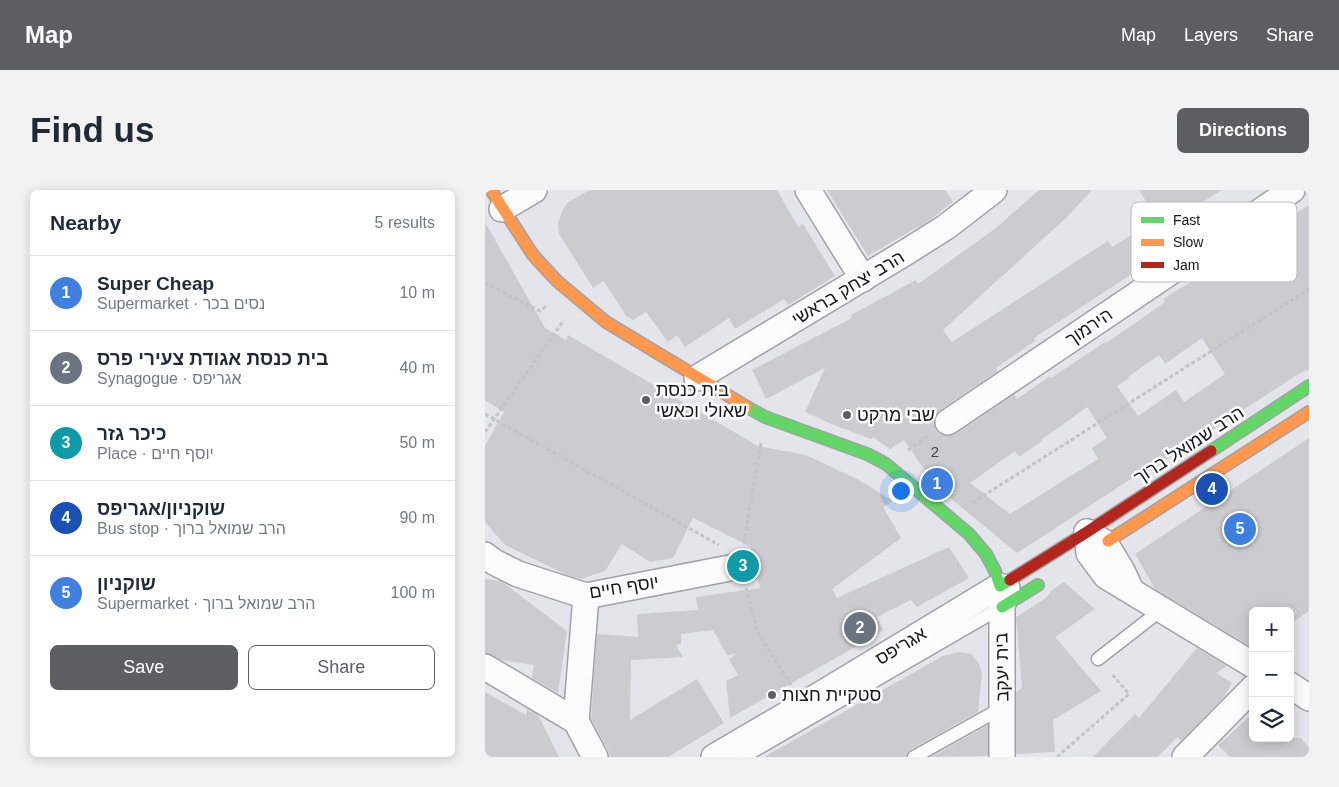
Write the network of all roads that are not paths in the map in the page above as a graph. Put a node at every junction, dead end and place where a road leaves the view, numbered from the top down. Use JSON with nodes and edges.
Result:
{"nodes":[{"id":1,"x":534,"y":190,"type":"edge"},
{"id":2,"x":808,"y":190,"type":"edge"},
{"id":3,"x":994,"y":190,"type":"edge"},
{"id":4,"x":1292,"y":190,"type":"edge"},
{"id":5,"x":497,"y":200,"type":"edge"},
{"id":6,"x":1274,"y":202,"type":"edge"},
{"id":7,"x":863,"y":279,"type":"junction"},
{"id":8,"x":1156,"y":282,"type":"edge"},
{"id":9,"x":697,"y":378,"type":"junction"},
{"id":10,"x":1309,"y":386,"type":"edge"},
{"id":11,"x":1309,"y":412,"type":"edge"},
{"id":12,"x":948,"y":422,"type":"road end"},
{"id":13,"x":1090,"y":547,"type":"junction"},
{"id":14,"x":485,"y":555,"type":"edge"},
{"id":15,"x":740,"y":566,"type":"road end"},
{"id":16,"x":1047,"y":579,"type":"dead end"},
{"id":17,"x":586,"y":596,"type":"junction"},
{"id":18,"x":1000,"y":597,"type":"junction"},
{"id":19,"x":1161,"y":610,"type":"junction"},
{"id":20,"x":1098,"y":659,"type":"road end"},
{"id":21,"x":1249,"y":663,"type":"edge"},
{"id":22,"x":485,"y":667,"type":"edge"},
{"id":23,"x":1294,"y":688,"type":"edge"},
{"id":24,"x":1249,"y":692,"type":"edge"},
{"id":25,"x":1309,"y":698,"type":"edge"},
{"id":26,"x":1002,"y":708,"type":"junction"},
{"id":27,"x":576,"y":721,"type":"junction"},
{"id":28,"x":595,"y":757,"type":"edge"},
{"id":29,"x":714,"y":757,"type":"edge"},
{"id":30,"x":743,"y":757,"type":"edge"},
{"id":31,"x":914,"y":757,"type":"edge"},
{"id":32,"x":1003,"y":757,"type":"edge"},
{"id":33,"x":1185,"y":757,"type":"edge"}],
"edges":[{"from":1,"to":5,"type":"street"},
{"from":2,"to":7,"type":"street"},
{"from":3,"to":7,"type":"street","name":"הרב יצחק בראשי"},
{"from":4,"to":6,"type":"street","name":"הירמוך"},
{"from":5,"to":9,"type":"street"},
{"from":7,"to":9,"type":"street","name":"הרב יצחק בראשי"},
{"from":8,"to":12,"type":"street","name":"הירמוך"},
{"from":9,"to":18,"type":"street"},
{"from":10,"to":13,"type":"street","name":"הרב שמואל ברוך"},
{"from":11,"to":13,"type":"street","name":"הרב שמואל ברוך"},
{"from":13,"to":18,"type":"street","name":"אגריפס"},
{"from":13,"to":19,"type":"street"},
{"from":14,"to":17,"type":"street","name":"יוסף חיים"},
{"from":15,"to":17,"type":"street","name":"יוסף חיים"},
{"from":16,"to":18,"type":"street","name":"אגריפס"},
{"from":17,"to":27,"type":"street"},
{"from":18,"to":26,"type":"street","name":"בית יעקב"},
{"from":18,"to":29,"type":"street","name":"אגריפס"},
{"from":18,"to":30,"type":"lane","name":"אגריפס"},
{"from":19,"to":20,"type":"lane"},
{"from":19,"to":21,"type":"street"},
{"from":22,"to":27,"type":"street"},
{"from":23,"to":25,"type":"street"},
{"from":24,"to":33,"type":"street"},
{"from":26,"to":31,"type":"lane"},
{"from":26,"to":32,"type":"street","name":"בית יעקב"},
{"from":27,"to":28,"type":"street"}]}
